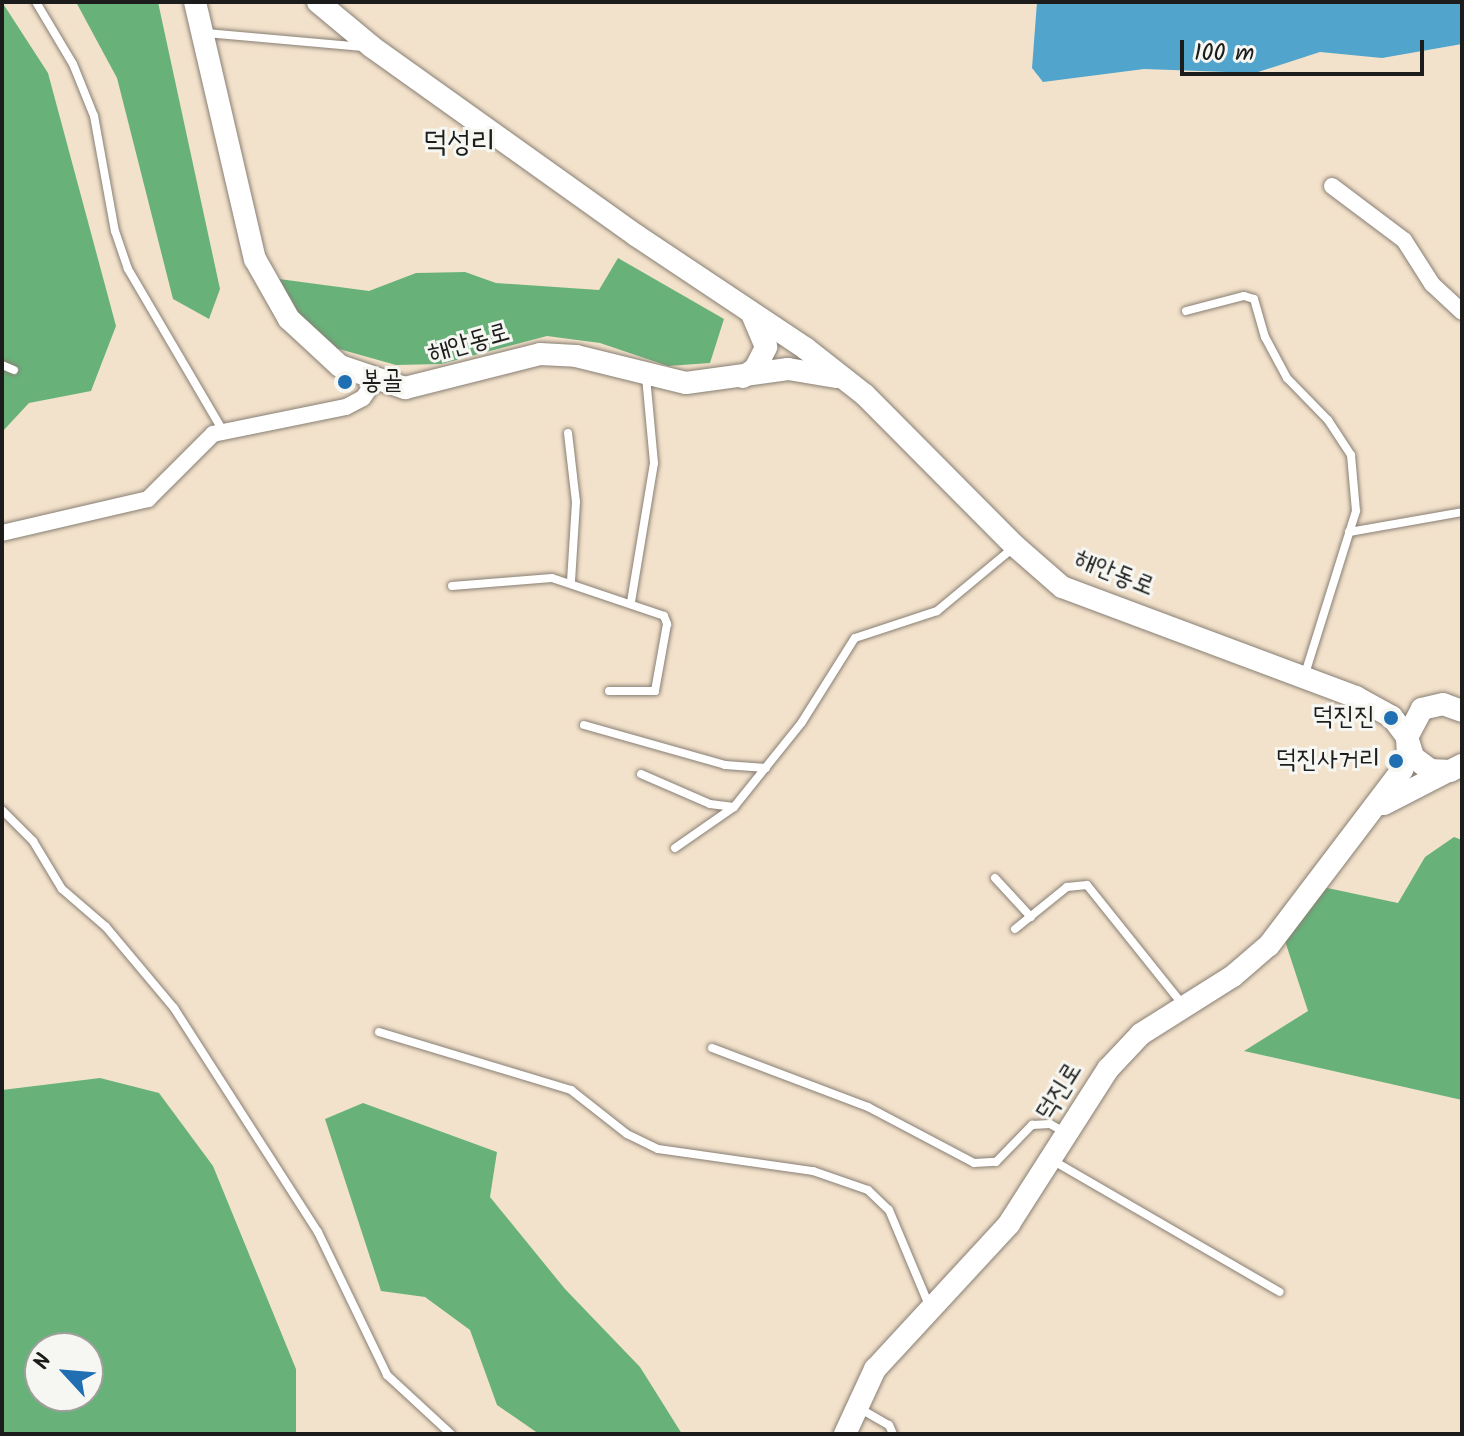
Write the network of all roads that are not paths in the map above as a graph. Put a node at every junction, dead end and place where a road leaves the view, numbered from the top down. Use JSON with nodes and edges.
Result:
{"nodes":[{"id":1,"x":36,"y":2,"type":"edge"},
{"id":2,"x":195,"y":2,"type":"edge"},
{"id":3,"x":318,"y":2,"type":"edge"},
{"id":4,"x":204,"y":32,"type":"junction"},
{"id":5,"x":372,"y":47,"type":"junction"},
{"id":6,"x":1332,"y":186,"type":"dead end"},
{"id":7,"x":1186,"y":311,"type":"dead end"},
{"id":8,"x":749,"y":312,"type":"junction"},
{"id":9,"x":1462,"y":312,"type":"edge"},
{"id":10,"x":2,"y":365,"type":"edge"},
{"id":11,"x":14,"y":370,"type":"dead end"},
{"id":12,"x":646,"y":376,"type":"junction"},
{"id":13,"x":742,"y":377,"type":"junction"},
{"id":14,"x":374,"y":382,"type":"junction"},
{"id":15,"x":865,"y":395,"type":"junction"},
{"id":16,"x":223,"y":431,"type":"junction"},
{"id":17,"x":568,"y":433,"type":"dead end"},
{"id":18,"x":1462,"y":512,"type":"edge"},
{"id":19,"x":1349,"y":532,"type":"junction"},
{"id":20,"x":2,"y":533,"type":"edge"},
{"id":21,"x":1015,"y":546,"type":"junction"},
{"id":22,"x":571,"y":581,"type":"junction"},
{"id":23,"x":452,"y":586,"type":"dead end"},
{"id":24,"x":631,"y":602,"type":"junction"},
{"id":25,"x":1305,"y":675,"type":"junction"},
{"id":26,"x":609,"y":691,"type":"dead end"},
{"id":27,"x":1356,"y":697,"type":"junction"},
{"id":28,"x":1450,"y":705,"type":"edge"},
{"id":29,"x":584,"y":725,"type":"dead end"},
{"id":30,"x":1407,"y":737,"type":"junction"},
{"id":31,"x":766,"y":768,"type":"junction"},
{"id":32,"x":1458,"y":769,"type":"edge"},
{"id":33,"x":641,"y":774,"type":"dead end"},
{"id":34,"x":734,"y":807,"type":"junction"},
{"id":35,"x":2,"y":810,"type":"edge"},
{"id":36,"x":1364,"y":819,"type":"junction"},
{"id":37,"x":675,"y":848,"type":"dead end"},
{"id":38,"x":995,"y":878,"type":"dead end"},
{"id":39,"x":1031,"y":917,"type":"junction"},
{"id":40,"x":1015,"y":929,"type":"dead end"},
{"id":41,"x":1184,"y":1006,"type":"junction"},
{"id":42,"x":379,"y":1032,"type":"dead end"},
{"id":43,"x":712,"y":1048,"type":"dead end"},
{"id":44,"x":1066,"y":1133,"type":"junction"},
{"id":45,"x":1051,"y":1159,"type":"junction"},
{"id":46,"x":1280,"y":1292,"type":"dead end"},
{"id":47,"x":929,"y":1306,"type":"junction"},
{"id":48,"x":855,"y":1405,"type":"junction"},
{"id":49,"x":451,"y":1434,"type":"edge"},
{"id":50,"x":845,"y":1434,"type":"edge"},
{"id":51,"x":893,"y":1434,"type":"edge"}],
"edges":[{"from":1,"to":16,"type":"lane"},
{"from":2,"to":4,"type":"street","name":"해안동로"},
{"from":3,"to":5,"type":"street","name":"해안동로"},
{"from":4,"to":5,"type":"lane"},
{"from":4,"to":14,"type":"street","name":"해안동로"},
{"from":5,"to":8,"type":"street","name":"해안동로"},
{"from":6,"to":9,"type":"street"},
{"from":7,"to":19,"type":"lane"},
{"from":8,"to":13,"type":"street"},
{"from":8,"to":15,"type":"street","name":"해안동로"},
{"from":10,"to":11,"type":"lane"},
{"from":12,"to":13,"type":"street","name":"해안동로"},
{"from":12,"to":14,"type":"street","name":"해안동로"},
{"from":12,"to":24,"type":"lane"},
{"from":13,"to":15,"type":"street","name":"해안동로"},
{"from":14,"to":16,"type":"street"},
{"from":15,"to":21,"type":"street","name":"해안동로"},
{"from":16,"to":20,"type":"street"},
{"from":17,"to":22,"type":"lane"},
{"from":18,"to":19,"type":"lane"},
{"from":19,"to":25,"type":"lane"},
{"from":21,"to":25,"type":"street","name":"해안동로"},
{"from":21,"to":31,"type":"lane"},
{"from":22,"to":23,"type":"lane"},
{"from":22,"to":24,"type":"lane"},
{"from":24,"to":26,"type":"lane"},
{"from":25,"to":27,"type":"street","name":"해안동로"},
{"from":27,"to":28,"type":"street","name":"해안동로"},
{"from":27,"to":30,"type":"street","name":"해안동로"},
{"from":28,"to":30,"type":"street"},
{"from":29,"to":31,"type":"lane"},
{"from":30,"to":32,"type":"street","name":"해안동로"},
{"from":30,"to":36,"type":"street","name":"덕진로"},
{"from":31,"to":34,"type":"lane"},
{"from":32,"to":36,"type":"street"},
{"from":33,"to":34,"type":"lane"},
{"from":34,"to":37,"type":"lane"},
{"from":35,"to":49,"type":"lane"},
{"from":36,"to":41,"type":"street","name":"덕진로"},
{"from":38,"to":39,"type":"lane"},
{"from":39,"to":40,"type":"lane"},
{"from":39,"to":41,"type":"lane"},
{"from":41,"to":44,"type":"street","name":"덕진로"},
{"from":42,"to":47,"type":"lane"},
{"from":43,"to":44,"type":"lane"},
{"from":44,"to":45,"type":"street","name":"덕진로"},
{"from":45,"to":46,"type":"lane"},
{"from":45,"to":47,"type":"street","name":"덕진로"},
{"from":47,"to":48,"type":"street","name":"덕진로"},
{"from":48,"to":50,"type":"street","name":"덕진로"},
{"from":48,"to":51,"type":"lane"}]}
